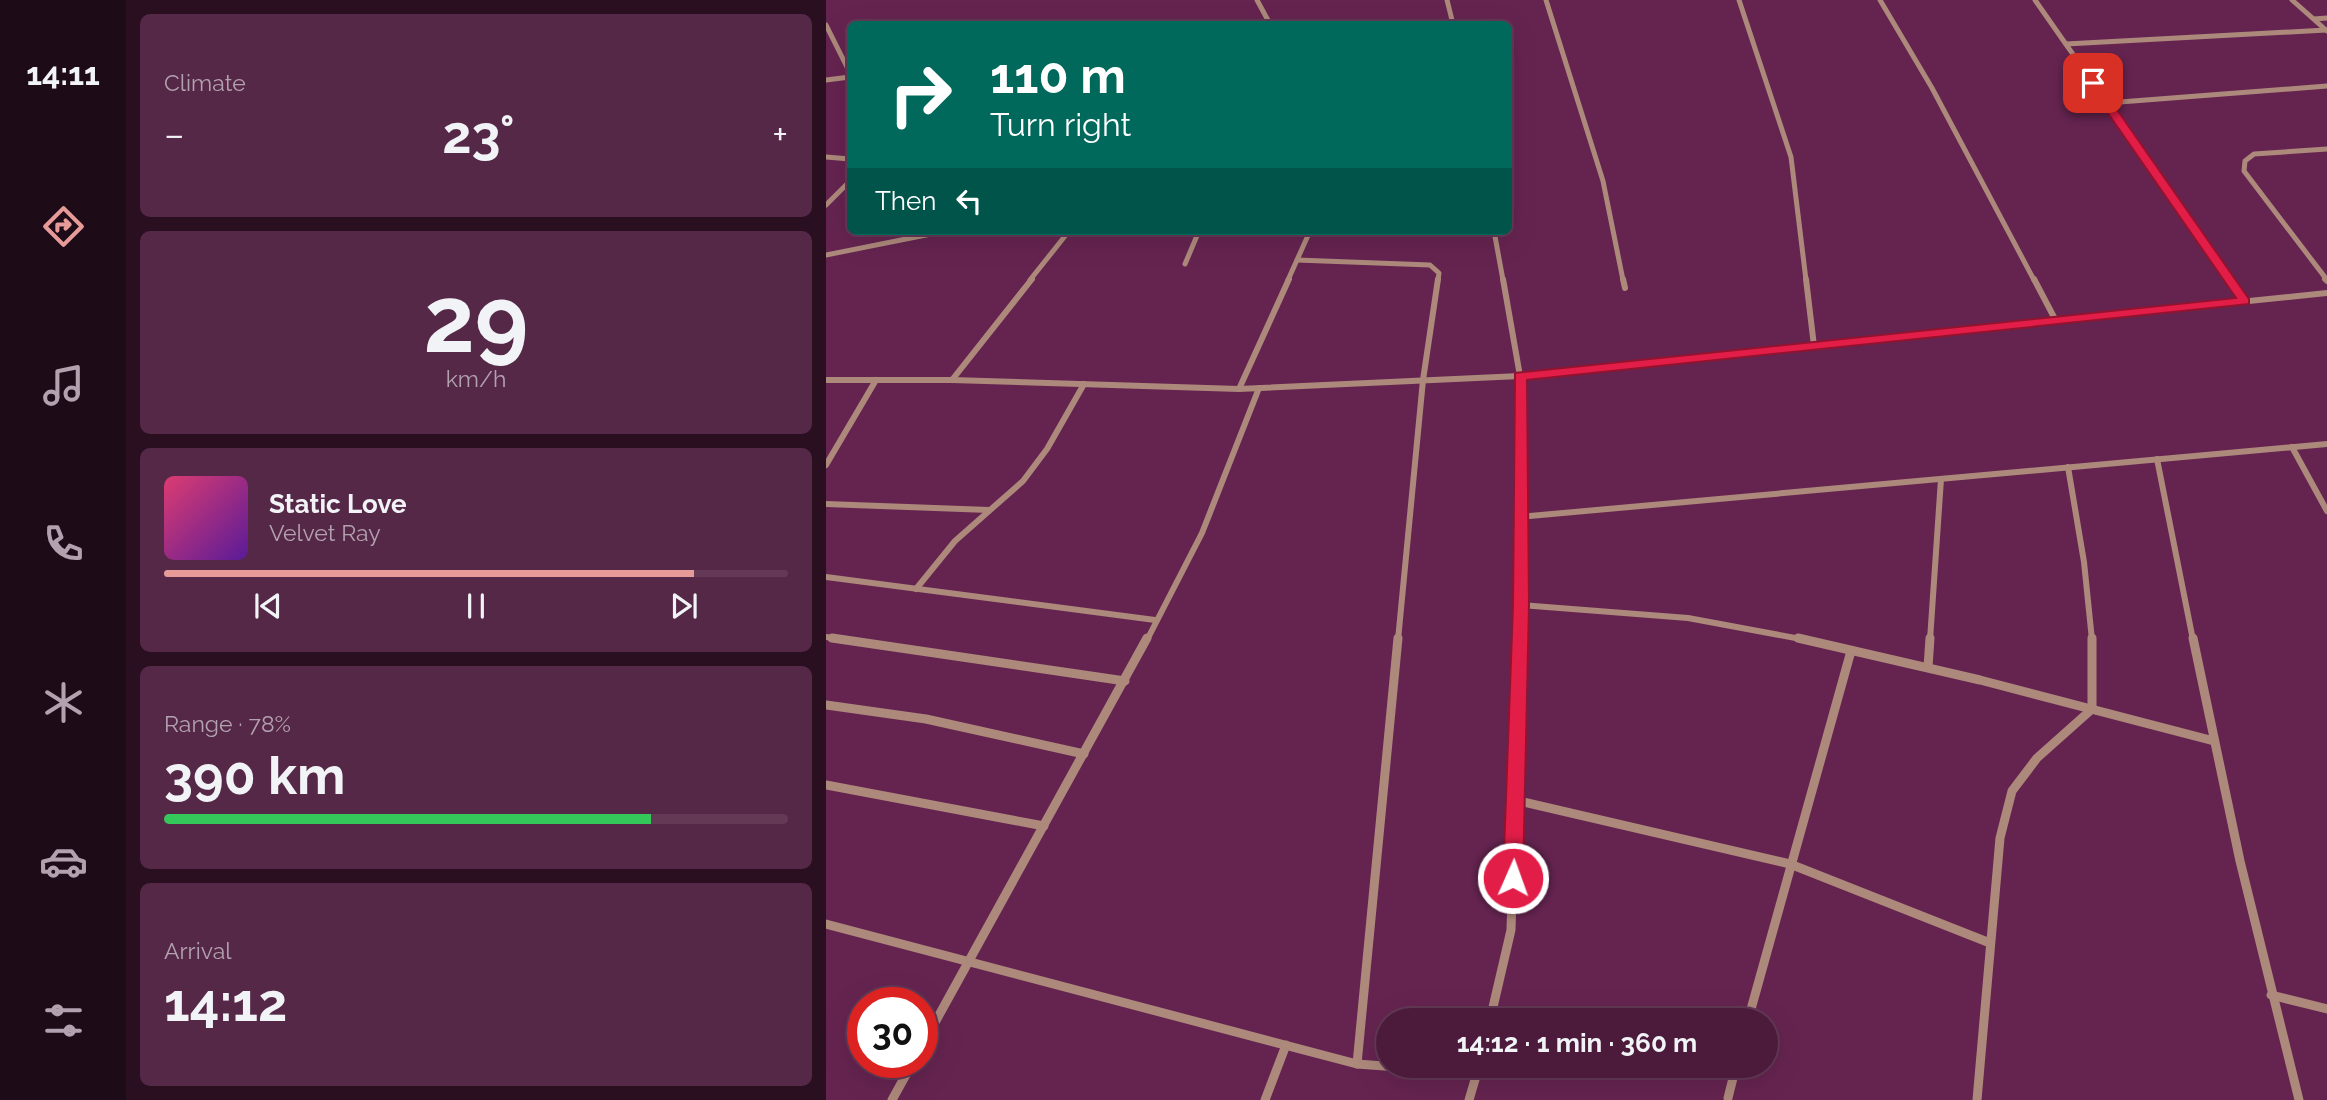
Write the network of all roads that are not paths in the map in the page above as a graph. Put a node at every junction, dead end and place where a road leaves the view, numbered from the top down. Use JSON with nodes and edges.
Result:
{"nodes":[{"id":1,"x":1256,"y":0,"type":"edge"},
{"id":2,"x":1447,"y":0,"type":"edge"},
{"id":3,"x":1546,"y":0,"type":"edge"},
{"id":4,"x":1738,"y":0,"type":"edge"},
{"id":5,"x":1880,"y":0,"type":"edge"},
{"id":6,"x":2035,"y":0,"type":"edge"},
{"id":7,"x":2292,"y":0,"type":"edge"},
{"id":8,"x":2327,"y":18,"type":"edge"},
{"id":9,"x":2314,"y":19,"type":"junction"},
{"id":10,"x":1268,"y":21,"type":"edge"},
{"id":11,"x":1452,"y":21,"type":"edge"},
{"id":12,"x":826,"y":25,"type":"edge"},
{"id":13,"x":2327,"y":31,"type":"edge"},
{"id":14,"x":2066,"y":44,"type":"junction"},
{"id":15,"x":847,"y":69,"type":"edge"},
{"id":16,"x":847,"y":76,"type":"edge"},
{"id":17,"x":826,"y":80,"type":"edge"},
{"id":18,"x":2327,"y":86,"type":"edge"},
{"id":19,"x":2106,"y":103,"type":"junction"},
{"id":20,"x":2327,"y":149,"type":"edge"},
{"id":21,"x":826,"y":157,"type":"edge"},
{"id":22,"x":847,"y":159,"type":"edge"},
{"id":23,"x":847,"y":184,"type":"edge"},
{"id":24,"x":826,"y":205,"type":"edge"},
{"id":25,"x":926,"y":235,"type":"edge"},
{"id":26,"x":1066,"y":235,"type":"edge"},
{"id":27,"x":1197,"y":235,"type":"edge"},
{"id":28,"x":1308,"y":235,"type":"edge"},
{"id":29,"x":1495,"y":235,"type":"edge"},
{"id":30,"x":826,"y":255,"type":"edge"},
{"id":31,"x":1297,"y":260,"type":"junction"},
{"id":32,"x":1185,"y":264,"type":"dead end"},
{"id":33,"x":2327,"y":281,"type":"edge"},
{"id":34,"x":1625,"y":288,"type":"dead end"},
{"id":35,"x":2327,"y":293,"type":"edge"},
{"id":36,"x":2245,"y":302,"type":"junction"},
{"id":37,"x":2056,"y":321,"type":"junction"},
{"id":38,"x":1814,"y":346,"type":"junction"},
{"id":39,"x":1520,"y":376,"type":"junction"},
{"id":40,"x":826,"y":380,"type":"edge"},
{"id":41,"x":876,"y":380,"type":"junction"},
{"id":42,"x":952,"y":380,"type":"junction"},
{"id":43,"x":1423,"y":380,"type":"junction"},
{"id":44,"x":1084,"y":384,"type":"junction"},
{"id":45,"x":1259,"y":388,"type":"junction"},
{"id":46,"x":1239,"y":389,"type":"junction"},
{"id":47,"x":2327,"y":444,"type":"edge"},
{"id":48,"x":2292,"y":447,"type":"junction"},
{"id":49,"x":2157,"y":459,"type":"junction"},
{"id":50,"x":826,"y":465,"type":"edge"},
{"id":51,"x":2068,"y":467,"type":"junction"},
{"id":52,"x":1941,"y":479,"type":"junction"},
{"id":53,"x":826,"y":504,"type":"edge"},
{"id":54,"x":989,"y":510,"type":"junction"},
{"id":55,"x":2327,"y":511,"type":"edge"},
{"id":56,"x":1519,"y":517,"type":"junction"},
{"id":57,"x":826,"y":577,"type":"edge"},
{"id":58,"x":916,"y":589,"type":"junction"},
{"id":59,"x":1521,"y":605,"type":"junction"},
{"id":60,"x":1155,"y":620,"type":"junction"},
{"id":61,"x":826,"y":637,"type":"edge"},
{"id":62,"x":1851,"y":651,"type":"junction"},
{"id":63,"x":1928,"y":667,"type":"junction"},
{"id":64,"x":1125,"y":681,"type":"junction"},
{"id":65,"x":826,"y":705,"type":"edge"},
{"id":66,"x":2092,"y":709,"type":"junction"},
{"id":67,"x":2214,"y":741,"type":"junction"},
{"id":68,"x":1084,"y":754,"type":"junction"},
{"id":69,"x":826,"y":785,"type":"edge"},
{"id":70,"x":1515,"y":800,"type":"junction"},
{"id":71,"x":1044,"y":826,"type":"junction"},
{"id":72,"x":1790,"y":864,"type":"junction"},
{"id":73,"x":826,"y":924,"type":"edge"},
{"id":74,"x":1990,"y":943,"type":"junction"},
{"id":75,"x":970,"y":960,"type":"junction"},
{"id":76,"x":2271,"y":995,"type":"junction"},
{"id":77,"x":1493,"y":1008,"type":"edge"},
{"id":78,"x":1751,"y":1008,"type":"edge"},
{"id":79,"x":2327,"y":1009,"type":"edge"},
{"id":80,"x":938,"y":1017,"type":"edge"},
{"id":81,"x":1286,"y":1045,"type":"junction"},
{"id":82,"x":1357,"y":1064,"type":"junction"},
{"id":83,"x":1376,"y":1065,"type":"edge"},
{"id":84,"x":904,"y":1078,"type":"edge"},
{"id":85,"x":1476,"y":1078,"type":"edge"},
{"id":86,"x":1733,"y":1078,"type":"edge"},
{"id":87,"x":1728,"y":1098,"type":"edge"},
{"id":88,"x":892,"y":1100,"type":"edge"},
{"id":89,"x":1265,"y":1100,"type":"edge"},
{"id":90,"x":1469,"y":1100,"type":"edge"},
{"id":91,"x":1977,"y":1100,"type":"edge"},
{"id":92,"x":2300,"y":1100,"type":"edge"}],
"edges":[{"from":1,"to":10,"type":"street"},
{"from":2,"to":11,"type":"street"},
{"from":3,"to":34,"type":"street"},
{"from":4,"to":38,"type":"street"},
{"from":5,"to":37,"type":"street"},
{"from":6,"to":14,"type":"street"},
{"from":7,"to":9,"type":"street"},
{"from":8,"to":9,"type":"street"},
{"from":9,"to":13,"type":"street"},
{"from":12,"to":15,"type":"street"},
{"from":13,"to":14,"type":"street"},
{"from":14,"to":19,"type":"street"},
{"from":16,"to":17,"type":"street"},
{"from":18,"to":19,"type":"street"},
{"from":19,"to":36,"type":"street"},
{"from":20,"to":33,"type":"street"},
{"from":21,"to":22,"type":"street"},
{"from":23,"to":24,"type":"street"},
{"from":25,"to":30,"type":"street"},
{"from":26,"to":42,"type":"street"},
{"from":27,"to":32,"type":"street"},
{"from":28,"to":31,"type":"street"},
{"from":29,"to":39,"type":"street"},
{"from":31,"to":43,"type":"street"},
{"from":31,"to":46,"type":"street"},
{"from":35,"to":36,"type":"street"},
{"from":36,"to":37,"type":"street"},
{"from":37,"to":38,"type":"street"},
{"from":38,"to":39,"type":"street"},
{"from":39,"to":43,"type":"street"},
{"from":39,"to":56,"type":"street"},
{"from":40,"to":41,"type":"street"},
{"from":41,"to":42,"type":"street"},
{"from":41,"to":50,"type":"street"},
{"from":42,"to":44,"type":"street"},
{"from":43,"to":45,"type":"street"},
{"from":43,"to":82,"type":"street"},
{"from":44,"to":46,"type":"street"},
{"from":44,"to":54,"type":"street"},
{"from":45,"to":46,"type":"street"},
{"from":45,"to":60,"type":"street"},
{"from":47,"to":48,"type":"street"},
{"from":48,"to":49,"type":"street"},
{"from":48,"to":55,"type":"street"},
{"from":49,"to":51,"type":"street"},
{"from":49,"to":67,"type":"street"},
{"from":51,"to":52,"type":"street"},
{"from":51,"to":66,"type":"street"},
{"from":52,"to":56,"type":"street"},
{"from":52,"to":63,"type":"street"},
{"from":53,"to":54,"type":"street"},
{"from":54,"to":58,"type":"street"},
{"from":56,"to":59,"type":"street"},
{"from":57,"to":58,"type":"street"},
{"from":58,"to":60,"type":"street"},
{"from":59,"to":62,"type":"street"},
{"from":59,"to":70,"type":"street"},
{"from":60,"to":64,"type":"street"},
{"from":61,"to":64,"type":"street"},
{"from":62,"to":63,"type":"street"},
{"from":62,"to":72,"type":"street"},
{"from":63,"to":66,"type":"street"},
{"from":64,"to":68,"type":"street"},
{"from":65,"to":68,"type":"street"},
{"from":66,"to":67,"type":"street"},
{"from":66,"to":74,"type":"street"},
{"from":67,"to":76,"type":"street"},
{"from":68,"to":71,"type":"street"},
{"from":69,"to":71,"type":"street"},
{"from":70,"to":72,"type":"street"},
{"from":70,"to":77,"type":"street"},
{"from":71,"to":75,"type":"street"},
{"from":72,"to":74,"type":"street"},
{"from":72,"to":78,"type":"street"},
{"from":73,"to":75,"type":"street"},
{"from":74,"to":91,"type":"street"},
{"from":75,"to":80,"type":"street"},
{"from":75,"to":81,"type":"street"},
{"from":76,"to":79,"type":"street"},
{"from":76,"to":92,"type":"street"},
{"from":81,"to":82,"type":"street"},
{"from":81,"to":89,"type":"street"},
{"from":82,"to":83,"type":"street"},
{"from":84,"to":88,"type":"street"},
{"from":85,"to":90,"type":"street"},
{"from":86,"to":87,"type":"street"}]}
